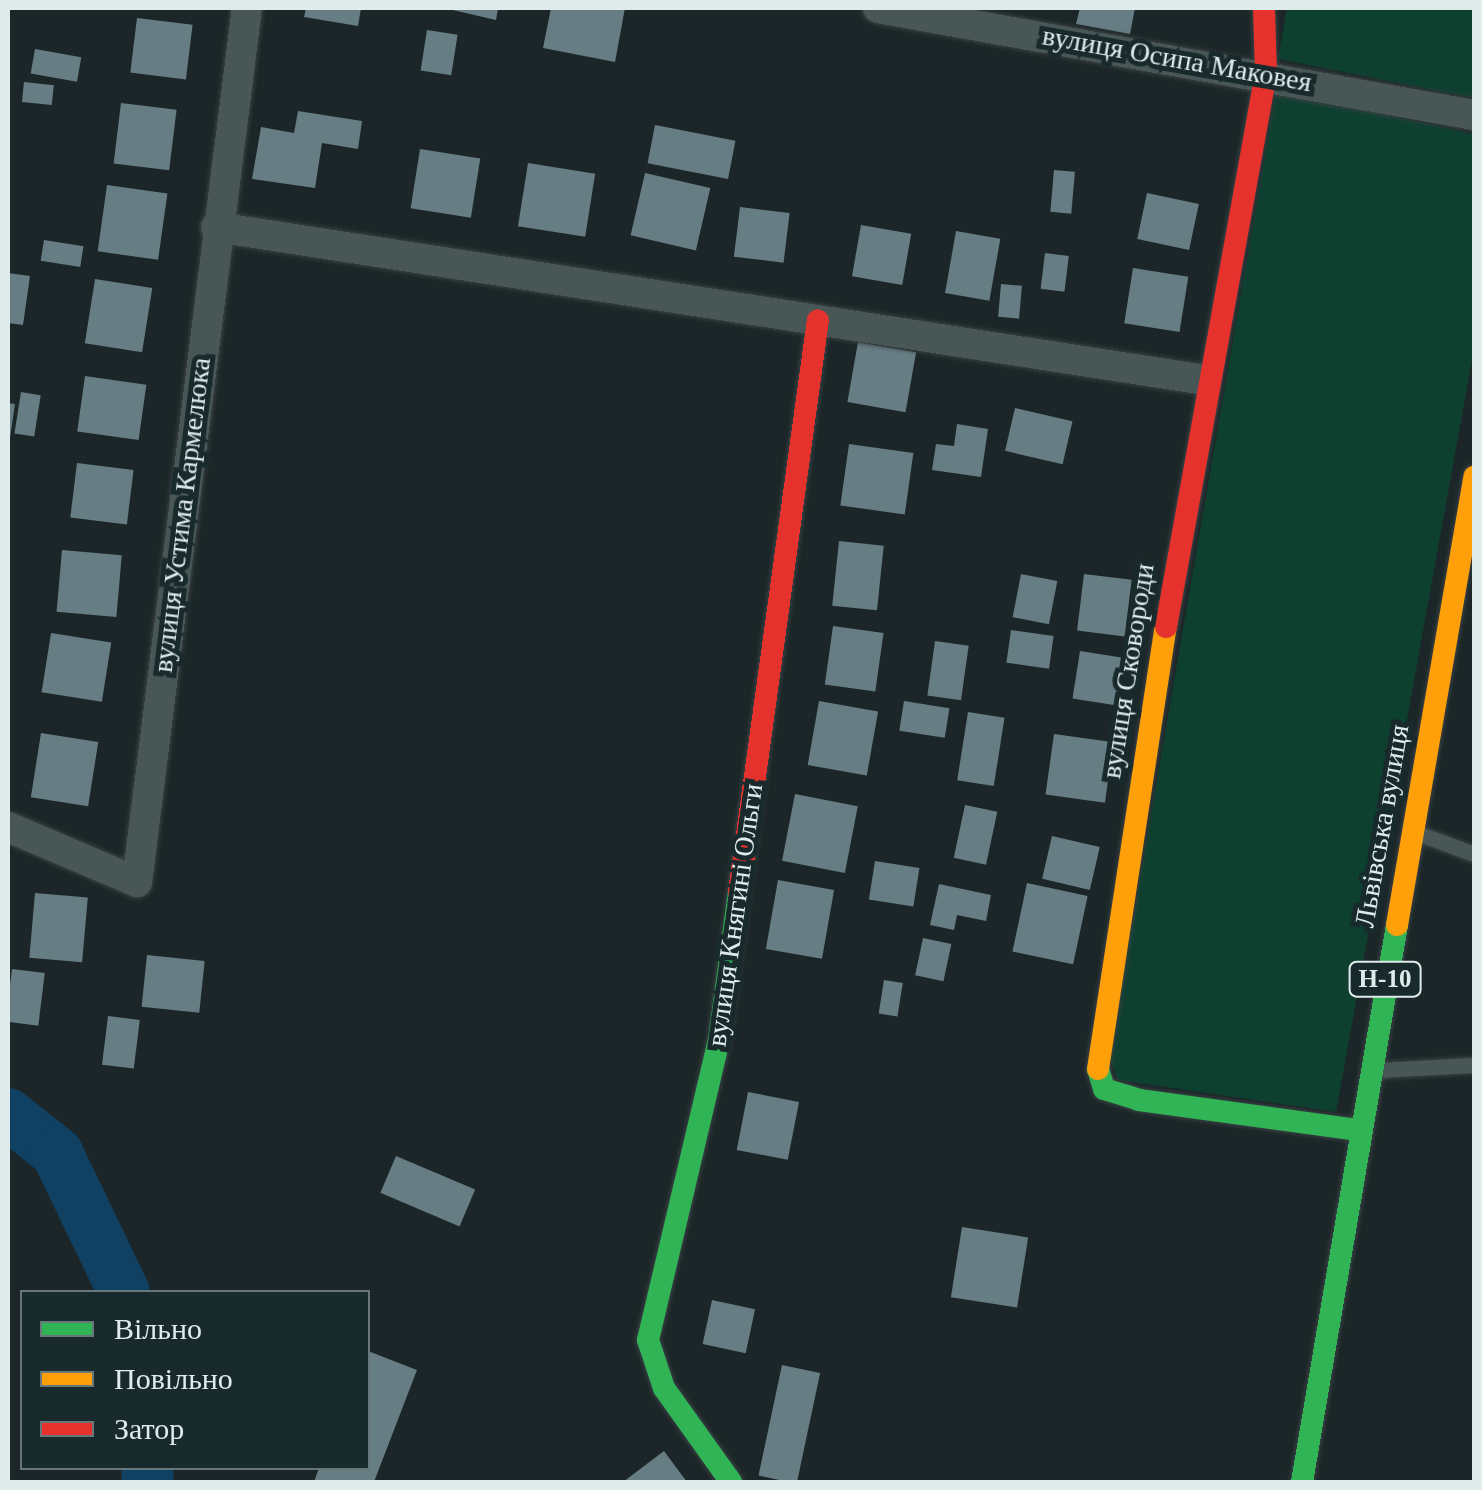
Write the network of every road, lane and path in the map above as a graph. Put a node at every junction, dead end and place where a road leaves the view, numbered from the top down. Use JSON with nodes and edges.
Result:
{"nodes":[{"id":1,"x":247,"y":8,"type":"edge"},
{"id":2,"x":878,"y":8,"type":"edge"},
{"id":3,"x":1264,"y":8,"type":"edge"},
{"id":4,"x":1266,"y":73,"type":"junction"},
{"id":5,"x":1474,"y":115,"type":"edge"},
{"id":6,"x":216,"y":227,"type":"junction"},
{"id":7,"x":818,"y":320,"type":"junction"},
{"id":8,"x":1206,"y":380,"type":"junction"},
{"id":9,"x":1474,"y":477,"type":"edge"},
{"id":10,"x":8,"y":827,"type":"edge"},
{"id":11,"x":1412,"y":831,"type":"junction"},
{"id":12,"x":1474,"y":854,"type":"edge"},
{"id":13,"x":1474,"y":1065,"type":"edge"},
{"id":14,"x":1369,"y":1070,"type":"junction"},
{"id":15,"x":1358,"y":1130,"type":"junction"},
{"id":16,"x":732,"y":1482,"type":"edge"},
{"id":17,"x":1302,"y":1482,"type":"edge"}],
"edges":[{"from":1,"to":6,"type":"street","name":"вулиця Устима Кармелюка"},
{"from":2,"to":4,"type":"street","name":"вулиця Осипа Маковея"},
{"from":3,"to":4,"type":"street","name":"вулиця Сковороди"},
{"from":4,"to":5,"type":"street","name":"вулиця Осипа Маковея"},
{"from":4,"to":8,"type":"street","name":"вулиця Сковороди"},
{"from":6,"to":7,"type":"street"},
{"from":6,"to":10,"type":"street","name":"вулиця Устима Кармелюка"},
{"from":7,"to":8,"type":"street"},
{"from":7,"to":16,"type":"street","name":"вулиця Княгині Ольги"},
{"from":8,"to":15,"type":"street","name":"вулиця Сковороди"},
{"from":9,"to":11,"type":"street","name":"Львівська вулиця","number":"Н-10"},
{"from":11,"to":12,"type":"lane"},
{"from":11,"to":14,"type":"street","name":"Львівська вулиця","number":"Н-10"},
{"from":13,"to":14,"type":"lane"},
{"from":14,"to":15,"type":"street","name":"Львівська вулиця","number":"Н-10"},
{"from":15,"to":17,"type":"street","name":"Львівська вулиця","number":"Н-10"}]}
